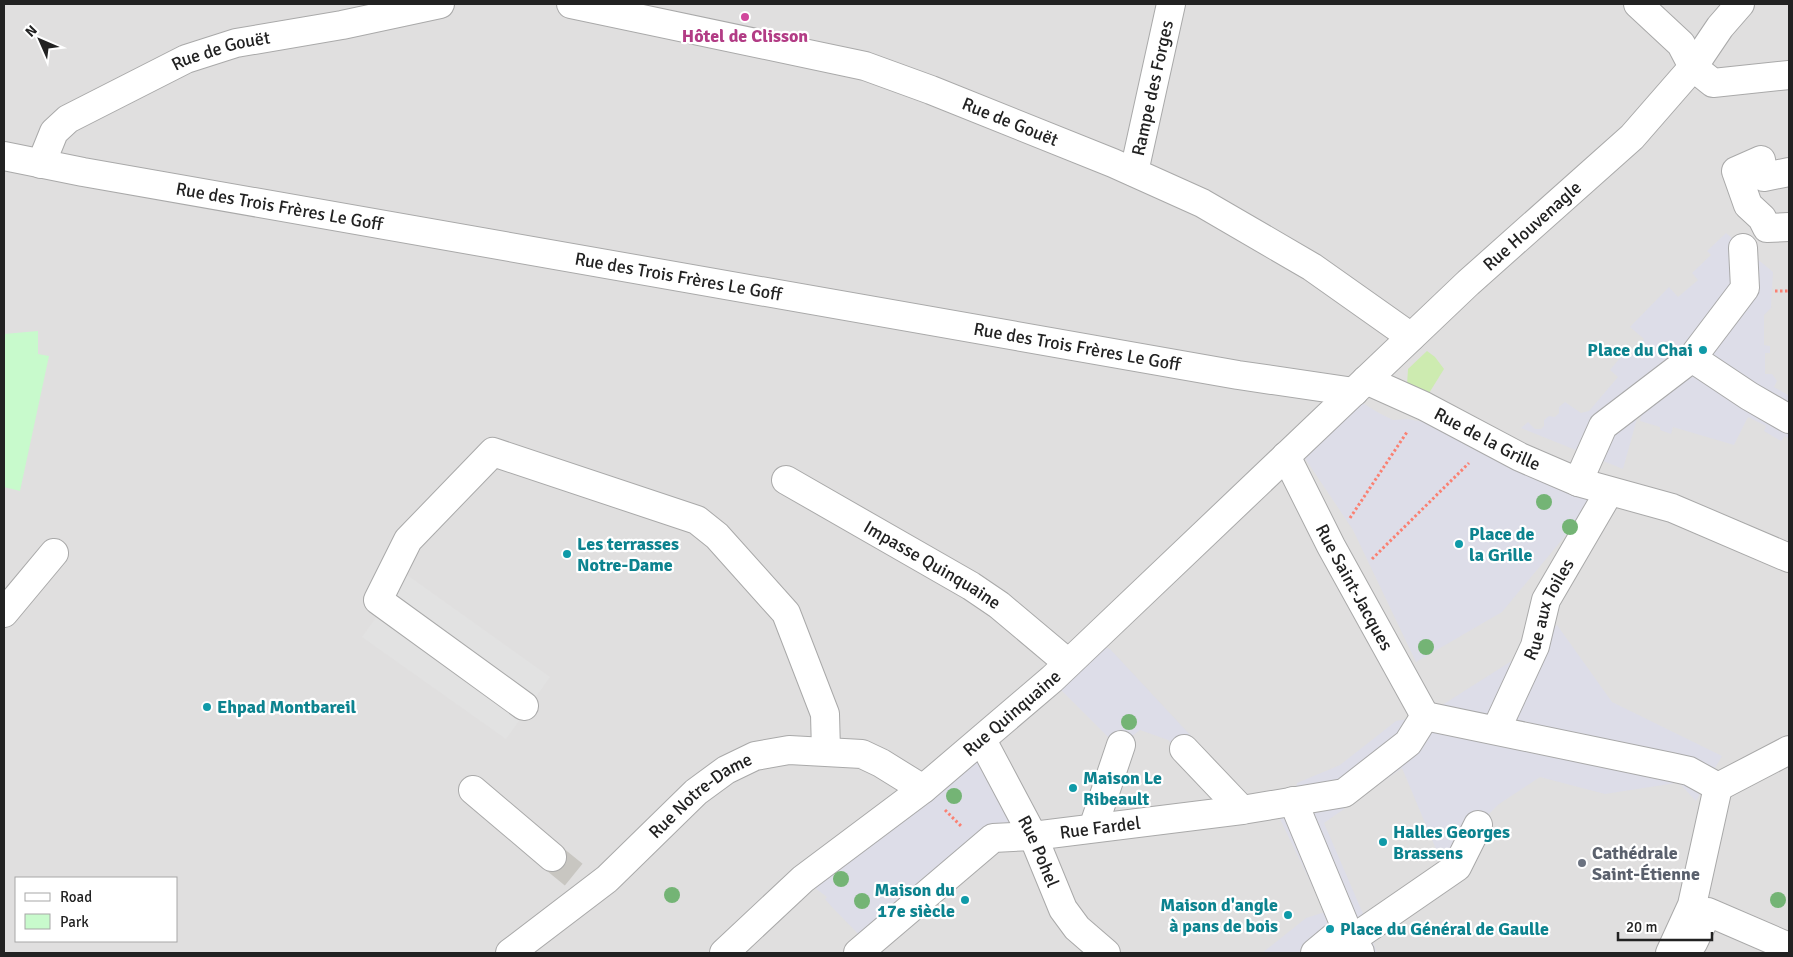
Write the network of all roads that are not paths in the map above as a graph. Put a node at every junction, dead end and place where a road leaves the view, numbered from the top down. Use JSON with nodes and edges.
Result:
{"nodes":[{"id":1,"x":440,"y":4,"type":"edge"},
{"id":2,"x":571,"y":4,"type":"edge"},
{"id":3,"x":1170,"y":4,"type":"edge"},
{"id":4,"x":1638,"y":4,"type":"edge"},
{"id":5,"x":1740,"y":4,"type":"edge"},
{"id":6,"x":1703,"y":75,"type":"junction"},
{"id":7,"x":1789,"y":76,"type":"edge"},
{"id":8,"x":4,"y":156,"type":"edge"},
{"id":9,"x":41,"y":164,"type":"junction"},
{"id":10,"x":1134,"y":172,"type":"junction"},
{"id":11,"x":1789,"y":172,"type":"edge"},
{"id":12,"x":1789,"y":227,"type":"edge"},
{"id":13,"x":1743,"y":248,"type":"dead end"},
{"id":14,"x":1412,"y":337,"type":"junction"},
{"id":15,"x":1692,"y":358,"type":"junction"},
{"id":16,"x":1360,"y":386,"type":"junction"},
{"id":17,"x":1789,"y":419,"type":"edge"},
{"id":18,"x":1286,"y":456,"type":"junction"},
{"id":19,"x":786,"y":480,"type":"dead end"},
{"id":20,"x":1578,"y":482,"type":"junction"},
{"id":21,"x":1610,"y":492,"type":"junction"},
{"id":22,"x":54,"y":553,"type":"dead end"},
{"id":23,"x":1789,"y":558,"type":"edge"},
{"id":24,"x":4,"y":613,"type":"edge"},
{"id":25,"x":1068,"y":663,"type":"junction"},
{"id":26,"x":524,"y":706,"type":"dead end"},
{"id":27,"x":1425,"y":716,"type":"junction"},
{"id":28,"x":1496,"y":730,"type":"junction"},
{"id":29,"x":982,"y":740,"type":"junction"},
{"id":30,"x":1121,"y":745,"type":"dead end"},
{"id":31,"x":1184,"y":749,"type":"dead end"},
{"id":32,"x":1789,"y":750,"type":"edge"},
{"id":33,"x":826,"y":751,"type":"junction"},
{"id":34,"x":1718,"y":787,"type":"junction"},
{"id":35,"x":923,"y":789,"type":"junction"},
{"id":36,"x":473,"y":790,"type":"dead end"},
{"id":37,"x":1293,"y":801,"type":"junction"},
{"id":38,"x":1242,"y":810,"type":"junction"},
{"id":39,"x":1478,"y":825,"type":"dead end"},
{"id":40,"x":1093,"y":828,"type":"junction"},
{"id":41,"x":1033,"y":836,"type":"junction"},
{"id":42,"x":552,"y":857,"type":"tunnel mouth"},
{"id":43,"x":1356,"y":947,"type":"edge"},
{"id":44,"x":1789,"y":948,"type":"edge"},
{"id":45,"x":510,"y":953,"type":"edge"},
{"id":46,"x":724,"y":953,"type":"edge"},
{"id":47,"x":858,"y":953,"type":"edge"},
{"id":48,"x":1106,"y":953,"type":"edge"},
{"id":49,"x":1315,"y":953,"type":"edge"},
{"id":50,"x":1670,"y":953,"type":"edge"},
{"id":51,"x":1688,"y":953,"type":"edge"}],
"edges":[{"from":1,"to":9,"type":"street","name":"Rue de Gouët"},
{"from":2,"to":10,"type":"street","name":"Rue de Gouët"},
{"from":3,"to":10,"type":"street","name":"Rampe des Forges"},
{"from":4,"to":6,"type":"street"},
{"from":5,"to":6,"type":"street","name":"Rue Houvenagle"},
{"from":6,"to":7,"type":"street"},
{"from":6,"to":14,"type":"street","name":"Rue Houvenagle"},
{"from":8,"to":9,"type":"street","name":"Rue des Trois Frères Le Goff"},
{"from":9,"to":16,"type":"street","name":"Rue des Trois Frères Le Goff"},
{"from":10,"to":14,"type":"street","name":"Rue de Gouët"},
{"from":11,"to":12,"type":"street"},
{"from":13,"to":15,"type":"street"},
{"from":14,"to":16,"type":"street","name":"Rue Houvenagle"},
{"from":15,"to":17,"type":"street"},
{"from":15,"to":20,"type":"street"},
{"from":16,"to":18,"type":"street","name":"Rue Quinquaine"},
{"from":16,"to":20,"type":"street","name":"Rue de la Grille"},
{"from":18,"to":25,"type":"street","name":"Rue Quinquaine"},
{"from":18,"to":27,"type":"street","name":"Rue Saint-Jacques"},
{"from":19,"to":25,"type":"street","name":"Impasse Quinquaine"},
{"from":20,"to":21,"type":"street","name":"Rue de la Grille"},
{"from":21,"to":23,"type":"street","name":"Rue de la Grille"},
{"from":21,"to":28,"type":"street","name":"Rue aux Toiles"},
{"from":22,"to":24,"type":"street"},
{"from":25,"to":29,"type":"street","name":"Rue Quinquaine"},
{"from":26,"to":33,"type":"street"},
{"from":27,"to":28,"type":"street"},
{"from":27,"to":37,"type":"street","name":"Rue Fardel"},
{"from":28,"to":34,"type":"street"},
{"from":29,"to":35,"type":"street","name":"Rue Quinquaine"},
{"from":29,"to":41,"type":"street","name":"Rue Pohel"},
{"from":30,"to":40,"type":"street"},
{"from":31,"to":38,"type":"street"},
{"from":32,"to":34,"type":"street"},
{"from":33,"to":35,"type":"street","name":"Rue Notre-Dame"},
{"from":33,"to":45,"type":"street","name":"Rue Notre-Dame"},
{"from":34,"to":50,"type":"street"},
{"from":35,"to":46,"type":"street","name":"Rue Quinquaine"},
{"from":36,"to":42,"type":"street"},
{"from":37,"to":38,"type":"street","name":"Rue Fardel"},
{"from":37,"to":43,"type":"street"},
{"from":38,"to":40,"type":"street","name":"Rue Fardel"},
{"from":39,"to":43,"type":"street"},
{"from":40,"to":41,"type":"street","name":"Rue Fardel"},
{"from":41,"to":47,"type":"street","name":"Rue Fardel"},
{"from":41,"to":48,"type":"street","name":"Rue Pohel"},
{"from":43,"to":49,"type":"street"},
{"from":44,"to":51,"type":"street"}]}
